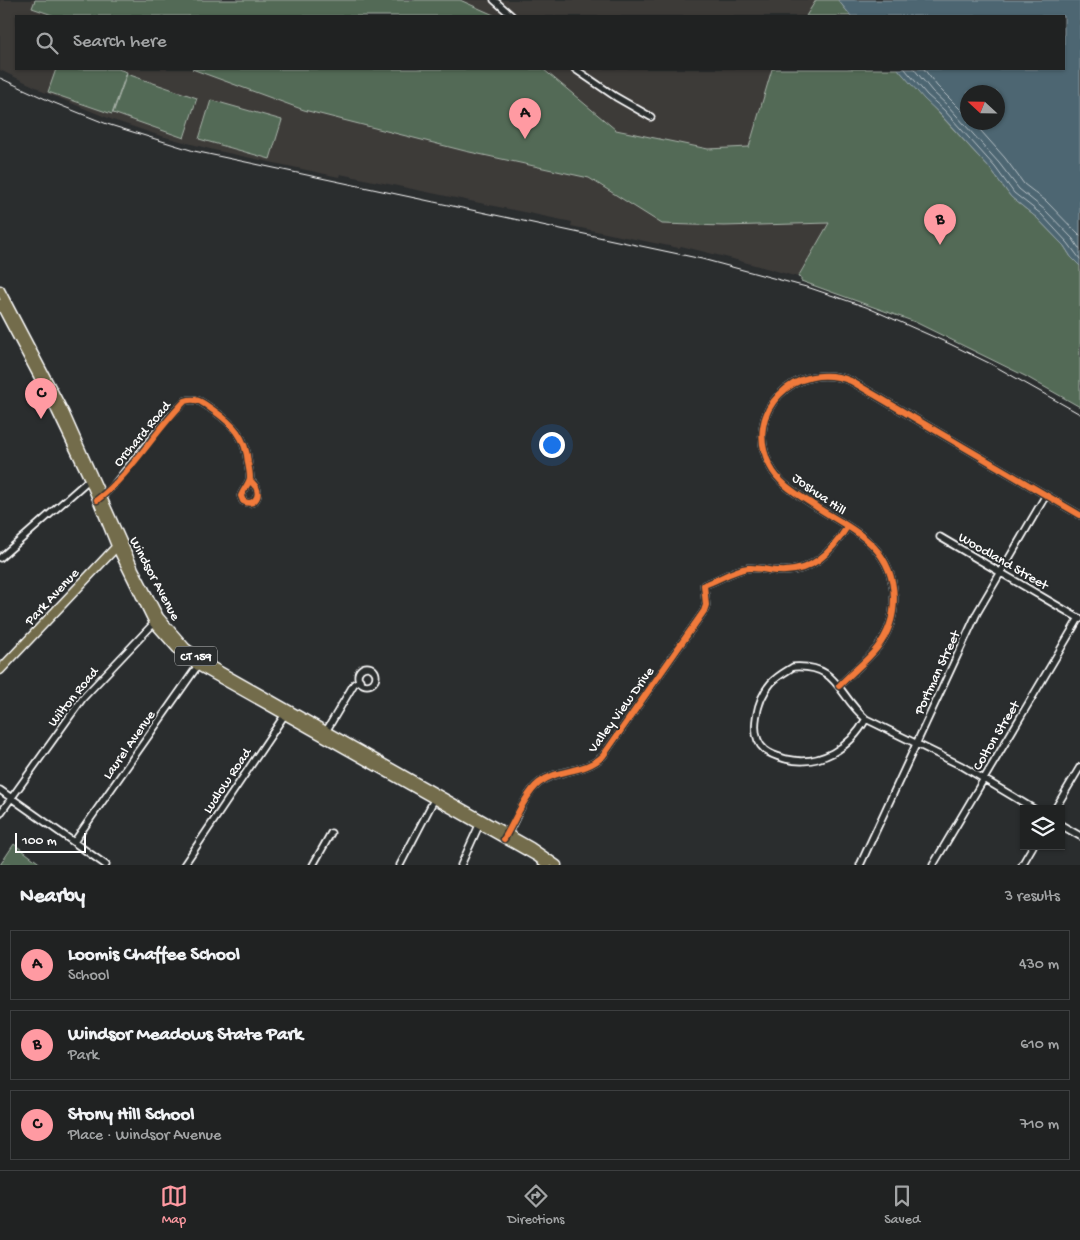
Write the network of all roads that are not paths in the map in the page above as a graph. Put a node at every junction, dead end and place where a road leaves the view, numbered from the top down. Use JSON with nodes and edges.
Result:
{"nodes":[{"id":1,"x":494,"y":0,"type":"edge"},
{"id":2,"x":511,"y":15,"type":"edge"},
{"id":3,"x":576,"y":70,"type":"edge"},
{"id":4,"x":651,"y":117,"type":"dead end"},
{"id":5,"x":0,"y":290,"type":"edge"},
{"id":6,"x":0,"y":304,"type":"edge"},
{"id":7,"x":91,"y":477,"type":"junction"},
{"id":8,"x":250,"y":480,"type":"dead end"},
{"id":9,"x":1046,"y":495,"type":"junction"},
{"id":10,"x":99,"y":498,"type":"junction"},
{"id":11,"x":1080,"y":515,"type":"edge"},
{"id":12,"x":847,"y":528,"type":"junction"},
{"id":13,"x":940,"y":537,"type":"dead end"},
{"id":14,"x":119,"y":544,"type":"junction"},
{"id":15,"x":0,"y":558,"type":"edge"},
{"id":16,"x":1000,"y":572,"type":"junction"},
{"id":17,"x":1079,"y":619,"type":"edge"},
{"id":18,"x":157,"y":620,"type":"junction"},
{"id":19,"x":200,"y":663,"type":"junction"},
{"id":20,"x":0,"y":670,"type":"edge"},
{"id":21,"x":360,"y":680,"type":"dead end"},
{"id":22,"x":839,"y":686,"type":"junction"},
{"id":23,"x":287,"y":712,"type":"junction"},
{"id":24,"x":866,"y":719,"type":"junction"},
{"id":25,"x":324,"y":734,"type":"junction"},
{"id":26,"x":916,"y":743,"type":"junction"},
{"id":27,"x":1080,"y":767,"type":"edge"},
{"id":28,"x":984,"y":779,"type":"junction"},
{"id":29,"x":0,"y":790,"type":"edge"},
{"id":30,"x":436,"y":797,"type":"junction"},
{"id":31,"x":12,"y":798,"type":"junction"},
{"id":32,"x":1027,"y":805,"type":"edge"},
{"id":33,"x":1057,"y":805,"type":"edge"},
{"id":34,"x":0,"y":814,"type":"edge"},
{"id":35,"x":481,"y":822,"type":"junction"},
{"id":36,"x":1065,"y":827,"type":"edge"},
{"id":37,"x":331,"y":833,"type":"dead end"},
{"id":38,"x":1080,"y":836,"type":"edge"},
{"id":39,"x":506,"y":837,"type":"junction"},
{"id":40,"x":74,"y":842,"type":"junction"},
{"id":41,"x":1031,"y":850,"type":"edge"},
{"id":42,"x":106,"y":865,"type":"edge"},
{"id":43,"x":184,"y":865,"type":"edge"},
{"id":44,"x":313,"y":865,"type":"edge"},
{"id":45,"x":400,"y":865,"type":"edge"},
{"id":46,"x":461,"y":865,"type":"edge"},
{"id":47,"x":547,"y":865,"type":"edge"},
{"id":48,"x":557,"y":865,"type":"edge"},
{"id":49,"x":860,"y":865,"type":"edge"},
{"id":50,"x":933,"y":865,"type":"edge"},
{"id":51,"x":1022,"y":865,"type":"edge"}],
"edges":[{"from":1,"to":2,"type":"street"},
{"from":3,"to":4,"type":"street"},
{"from":5,"to":7,"type":"main road","name":"Windsor Avenue","number":"CT 159"},
{"from":6,"to":7,"type":"main road","name":"Windsor Avenue","number":"CT 159"},
{"from":7,"to":10,"type":"main road","name":"Windsor Avenue","number":"CT 159"},
{"from":7,"to":15,"type":"street"},
{"from":8,"to":10,"type":"street","name":"Orchard Road"},
{"from":9,"to":11,"type":"street","name":"Joshua Hill"},
{"from":9,"to":12,"type":"street","name":"Joshua Hill"},
{"from":9,"to":16,"type":"street","name":"Portman Street"},
{"from":10,"to":14,"type":"main road","name":"Windsor Avenue","number":"CT 159"},
{"from":12,"to":22,"type":"street","name":"Joshua Hill"},
{"from":12,"to":39,"type":"street","name":"Valley View Drive"},
{"from":13,"to":16,"type":"street","name":"Woodland Street"},
{"from":14,"to":18,"type":"main road","name":"Windsor Avenue","number":"CT 159"},
{"from":14,"to":20,"type":"main road","name":"Park Avenue"},
{"from":16,"to":17,"type":"street","name":"Woodland Street"},
{"from":16,"to":26,"type":"street","name":"Portman Street"},
{"from":17,"to":28,"type":"street","name":"Colton Street"},
{"from":18,"to":19,"type":"main road","name":"Windsor Avenue","number":"CT 159"},
{"from":18,"to":31,"type":"street","name":"Wilton Road"},
{"from":19,"to":23,"type":"main road","name":"Windsor Avenue","number":"CT 159"},
{"from":19,"to":40,"type":"street","name":"Laurel Avenue"},
{"from":21,"to":25,"type":"street"},
{"from":22,"to":24,"type":"street"},
{"from":22,"to":24,"type":"street"},
{"from":23,"to":25,"type":"main road","name":"Windsor Avenue","number":"CT 159"},
{"from":23,"to":43,"type":"street","name":"Ludlow Road"},
{"from":24,"to":26,"type":"street"},
{"from":25,"to":30,"type":"main road","name":"Windsor Avenue","number":"CT 159"},
{"from":26,"to":28,"type":"street"},
{"from":26,"to":49,"type":"street","name":"Portman Street"},
{"from":27,"to":33,"type":"street"},
{"from":28,"to":32,"type":"street"},
{"from":28,"to":50,"type":"street","name":"Colton Street"},
{"from":29,"to":31,"type":"street"},
{"from":30,"to":35,"type":"main road","name":"Windsor Avenue","number":"CT 159"},
{"from":30,"to":45,"type":"street"},
{"from":31,"to":34,"type":"street","name":"Wilton Road"},
{"from":31,"to":40,"type":"street"},
{"from":35,"to":39,"type":"main road","name":"Windsor Avenue","number":"CT 159"},
{"from":35,"to":46,"type":"street"},
{"from":36,"to":38,"type":"street"},
{"from":37,"to":44,"type":"street"},
{"from":39,"to":47,"type":"main road","name":"Windsor Avenue","number":"CT 159"},
{"from":39,"to":48,"type":"main road","name":"Windsor Avenue","number":"CT 159"},
{"from":40,"to":42,"type":"street"},
{"from":41,"to":51,"type":"street"}]}
